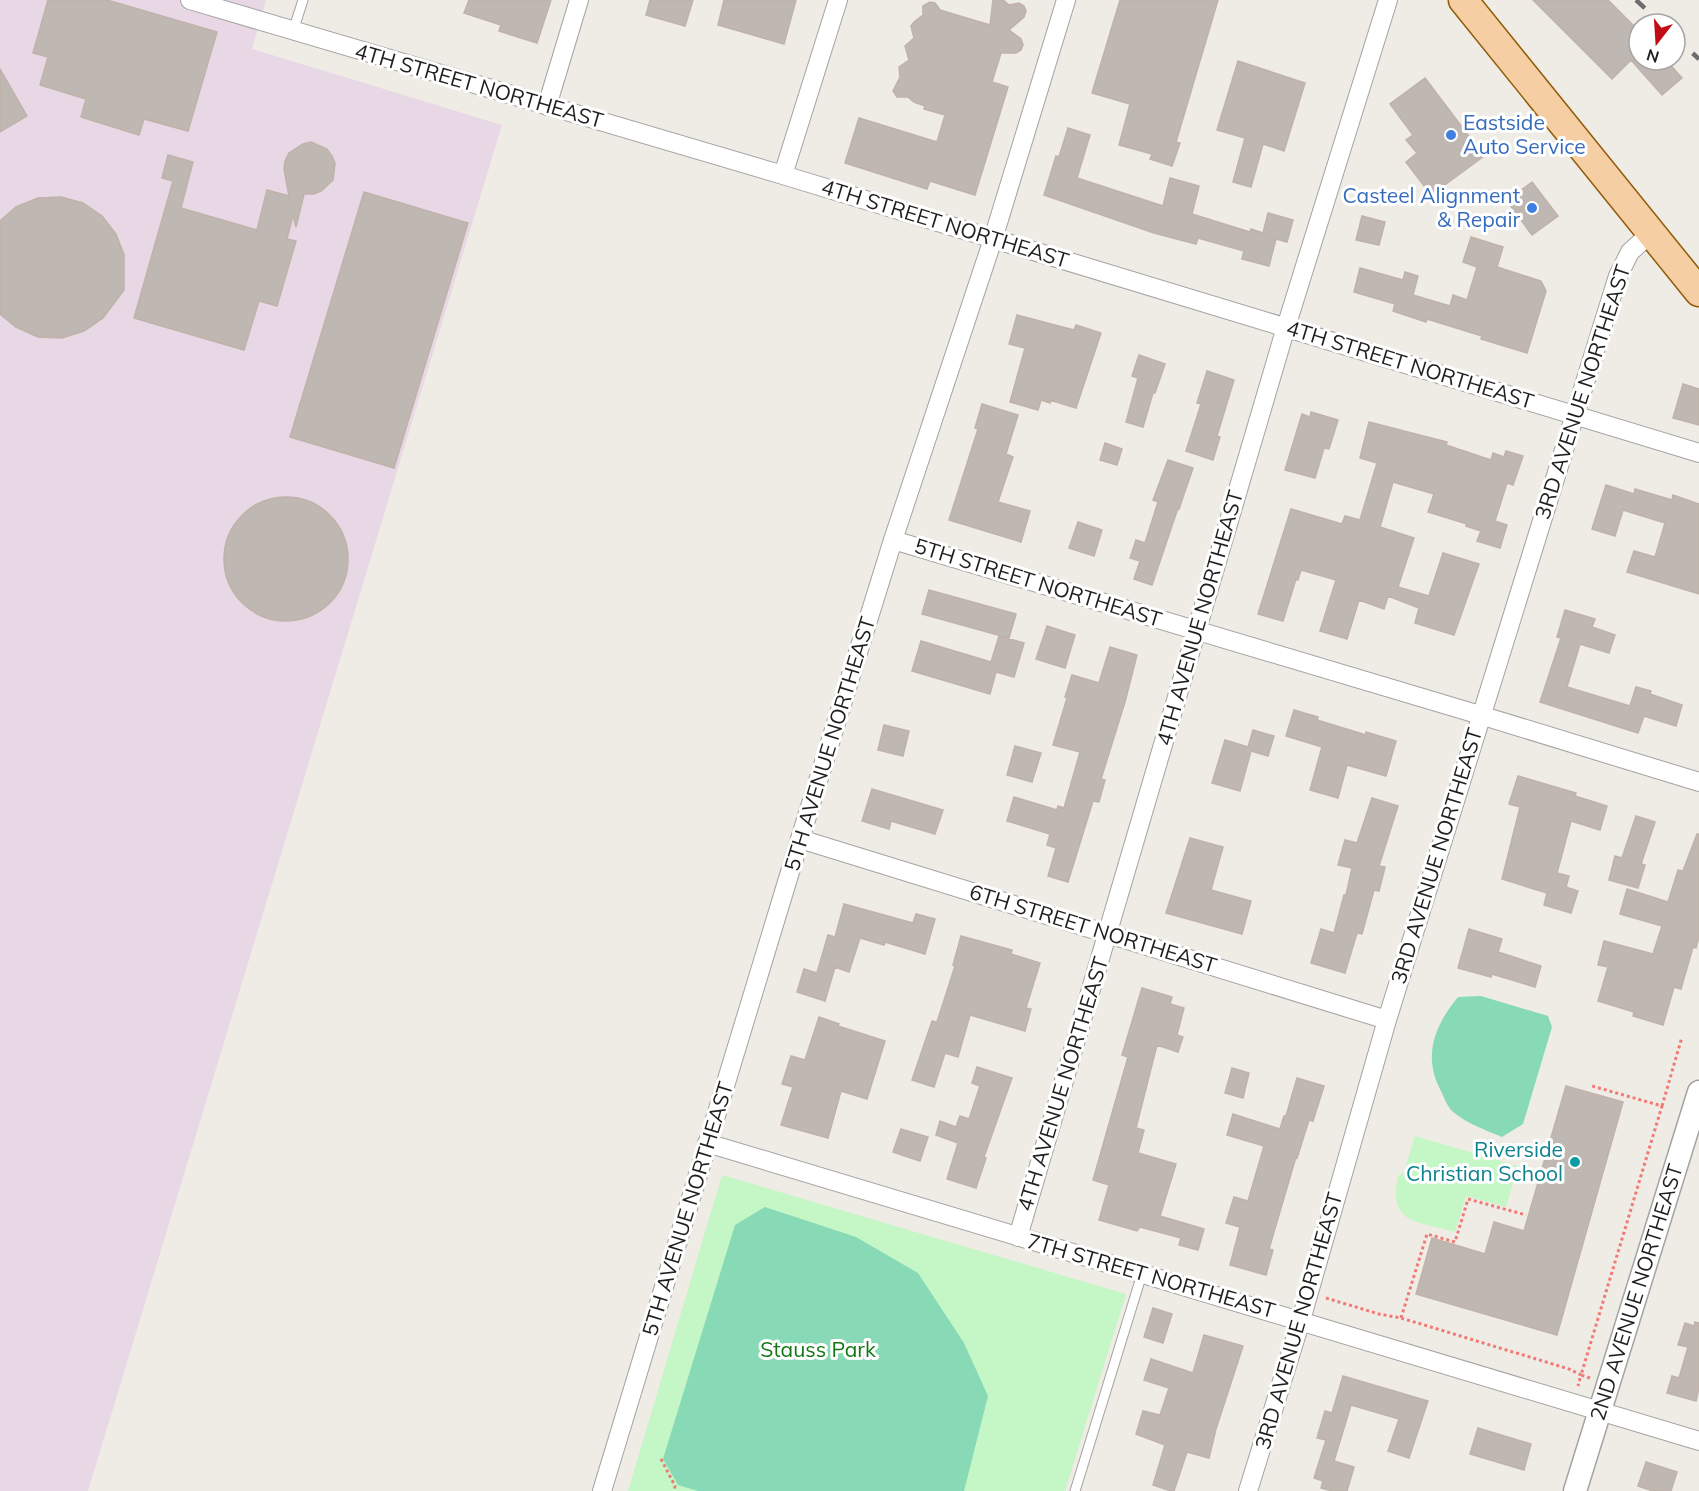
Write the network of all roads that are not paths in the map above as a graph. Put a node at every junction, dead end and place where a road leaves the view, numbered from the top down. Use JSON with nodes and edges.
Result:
{"nodes":[{"id":1,"x":190,"y":0,"type":"edge"},
{"id":2,"x":303,"y":0,"type":"edge"},
{"id":3,"x":579,"y":0,"type":"edge"},
{"id":4,"x":837,"y":0,"type":"edge"},
{"id":5,"x":1066,"y":0,"type":"edge"},
{"id":6,"x":1388,"y":0,"type":"edge"},
{"id":7,"x":1463,"y":0,"type":"edge"},
{"id":8,"x":293,"y":31,"type":"junction"},
{"id":9,"x":548,"y":106,"type":"junction"},
{"id":10,"x":783,"y":174,"type":"junction"},
{"id":11,"x":1651,"y":233,"type":"junction"},
{"id":12,"x":993,"y":239,"type":"junction"},
{"id":13,"x":1699,"y":292,"type":"edge"},
{"id":14,"x":1286,"y":327,"type":"junction"},
{"id":15,"x":1575,"y":415,"type":"junction"},
{"id":16,"x":1699,"y":453,"type":"edge"},
{"id":17,"x":893,"y":540,"type":"junction"},
{"id":18,"x":1196,"y":630,"type":"junction"},
{"id":19,"x":1480,"y":715,"type":"junction"},
{"id":20,"x":1699,"y":782,"type":"edge"},
{"id":21,"x":800,"y":839,"type":"junction"},
{"id":22,"x":1108,"y":934,"type":"junction"},
{"id":23,"x":1387,"y":1020,"type":"junction"},
{"id":24,"x":1697,"y":1105,"type":"edge"},
{"id":25,"x":707,"y":1143,"type":"junction"},
{"id":26,"x":1018,"y":1238,"type":"junction"},
{"id":27,"x":1142,"y":1274,"type":"junction"},
{"id":28,"x":1301,"y":1320,"type":"junction"},
{"id":29,"x":1601,"y":1410,"type":"junction"},
{"id":30,"x":1699,"y":1441,"type":"edge"},
{"id":31,"x":602,"y":1491,"type":"edge"},
{"id":32,"x":1075,"y":1491,"type":"edge"},
{"id":33,"x":1248,"y":1491,"type":"edge"},
{"id":34,"x":1575,"y":1491,"type":"edge"}],
"edges":[{"from":1,"to":8,"type":"street","name":"4TH STREET NORTHEAST"},
{"from":2,"to":8,"type":"lane"},
{"from":3,"to":9,"type":"street"},
{"from":4,"to":10,"type":"street"},
{"from":5,"to":12,"type":"street","name":"5TH AVENUE NORTHEAST"},
{"from":6,"to":14,"type":"street","name":"4TH AVENUE NORTHEAST"},
{"from":7,"to":11,"type":"main road"},
{"from":8,"to":9,"type":"street","name":"4TH STREET NORTHEAST"},
{"from":9,"to":10,"type":"street","name":"4TH STREET NORTHEAST"},
{"from":10,"to":12,"type":"street","name":"4TH STREET NORTHEAST"},
{"from":11,"to":13,"type":"main road"},
{"from":11,"to":15,"type":"street","name":"3RD AVENUE NORTHEAST"},
{"from":12,"to":14,"type":"street","name":"4TH STREET NORTHEAST"},
{"from":12,"to":17,"type":"street","name":"5TH AVENUE NORTHEAST"},
{"from":14,"to":15,"type":"street","name":"4TH STREET NORTHEAST"},
{"from":14,"to":18,"type":"street","name":"4TH AVENUE NORTHEAST"},
{"from":15,"to":16,"type":"street","name":"4TH STREET NORTHEAST"},
{"from":15,"to":19,"type":"street","name":"3RD AVENUE NORTHEAST"},
{"from":17,"to":18,"type":"street","name":"5TH STREET NORTHEAST"},
{"from":17,"to":21,"type":"street","name":"5TH AVENUE NORTHEAST"},
{"from":18,"to":19,"type":"street","name":"5TH STREET NORTHEAST"},
{"from":18,"to":22,"type":"street","name":"4TH AVENUE NORTHEAST"},
{"from":19,"to":20,"type":"street","name":"5TH STREET NORTHEAST"},
{"from":19,"to":23,"type":"street","name":"3RD AVENUE NORTHEAST"},
{"from":21,"to":22,"type":"street","name":"6TH STREET NORTHEAST"},
{"from":21,"to":25,"type":"street","name":"5TH AVENUE NORTHEAST"},
{"from":22,"to":23,"type":"street","name":"6TH STREET NORTHEAST"},
{"from":22,"to":26,"type":"street","name":"4TH AVENUE NORTHEAST"},
{"from":23,"to":28,"type":"street","name":"3RD AVENUE NORTHEAST"},
{"from":24,"to":29,"type":"street","name":"2ND AVENUE NORTHEAST"},
{"from":25,"to":26,"type":"street","name":"7TH STREET NORTHEAST"},
{"from":25,"to":31,"type":"street","name":"5TH AVENUE NORTHEAST"},
{"from":26,"to":27,"type":"street","name":"7TH STREET NORTHEAST"},
{"from":27,"to":28,"type":"street","name":"7TH STREET NORTHEAST"},
{"from":27,"to":32,"type":"lane"},
{"from":28,"to":29,"type":"street","name":"7TH STREET NORTHEAST"},
{"from":28,"to":33,"type":"street","name":"3RD AVENUE NORTHEAST"},
{"from":29,"to":30,"type":"street","name":"7TH STREET NORTHEAST"},
{"from":29,"to":34,"type":"street","name":"2ND AVENUE NORTHEAST"}]}
